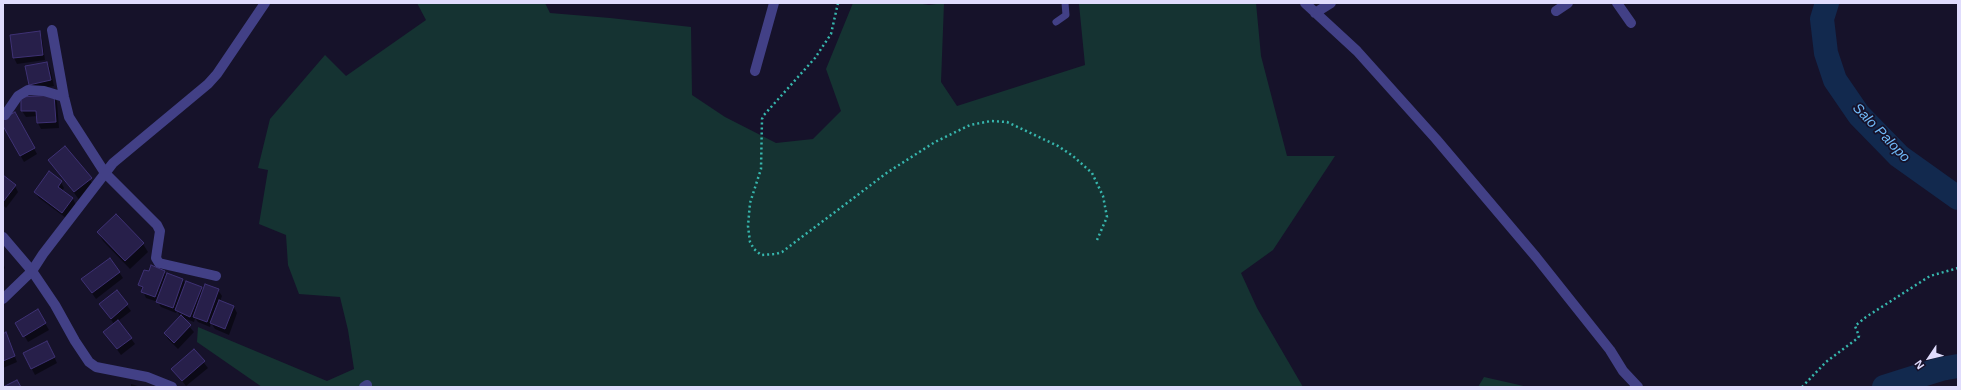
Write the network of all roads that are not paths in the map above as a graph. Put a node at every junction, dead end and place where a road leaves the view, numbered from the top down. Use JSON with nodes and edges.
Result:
{"nodes":[{"id":1,"x":265,"y":3,"type":"edge"},
{"id":2,"x":774,"y":3,"type":"edge"},
{"id":3,"x":1065,"y":3,"type":"edge"},
{"id":4,"x":1305,"y":3,"type":"edge"},
{"id":5,"x":1331,"y":3,"type":"edge"},
{"id":6,"x":1568,"y":3,"type":"edge"},
{"id":7,"x":1617,"y":3,"type":"edge"},
{"id":8,"x":1556,"y":11,"type":"dead end"},
{"id":9,"x":1316,"y":12,"type":"junction"},
{"id":10,"x":1056,"y":22,"type":"dead end"},
{"id":11,"x":1631,"y":23,"type":"dead end"},
{"id":12,"x":52,"y":30,"type":"dead end"},
{"id":13,"x":755,"y":71,"type":"dead end"},
{"id":14,"x":64,"y":97,"type":"junction"},
{"id":15,"x":5,"y":114,"type":"dead end"},
{"id":16,"x":105,"y":173,"type":"junction"},
{"id":17,"x":3,"y":237,"type":"edge"},
{"id":18,"x":32,"y":271,"type":"junction"},
{"id":19,"x":216,"y":276,"type":"dead end"},
{"id":20,"x":3,"y":299,"type":"edge"},
{"id":21,"x":172,"y":387,"type":"edge"},
{"id":22,"x":1638,"y":387,"type":"edge"}],
"edges":[{"from":1,"to":16,"type":"street"},
{"from":2,"to":13,"type":"street"},
{"from":3,"to":10,"type":"lane"},
{"from":4,"to":9,"type":"street"},
{"from":5,"to":9,"type":"street"},
{"from":6,"to":8,"type":"street"},
{"from":7,"to":11,"type":"street"},
{"from":9,"to":22,"type":"street"},
{"from":12,"to":14,"type":"street"},
{"from":14,"to":15,"type":"street"},
{"from":14,"to":16,"type":"street"},
{"from":16,"to":18,"type":"street"},
{"from":16,"to":19,"type":"street"},
{"from":17,"to":18,"type":"street"},
{"from":18,"to":20,"type":"street"},
{"from":18,"to":21,"type":"street"}]}
